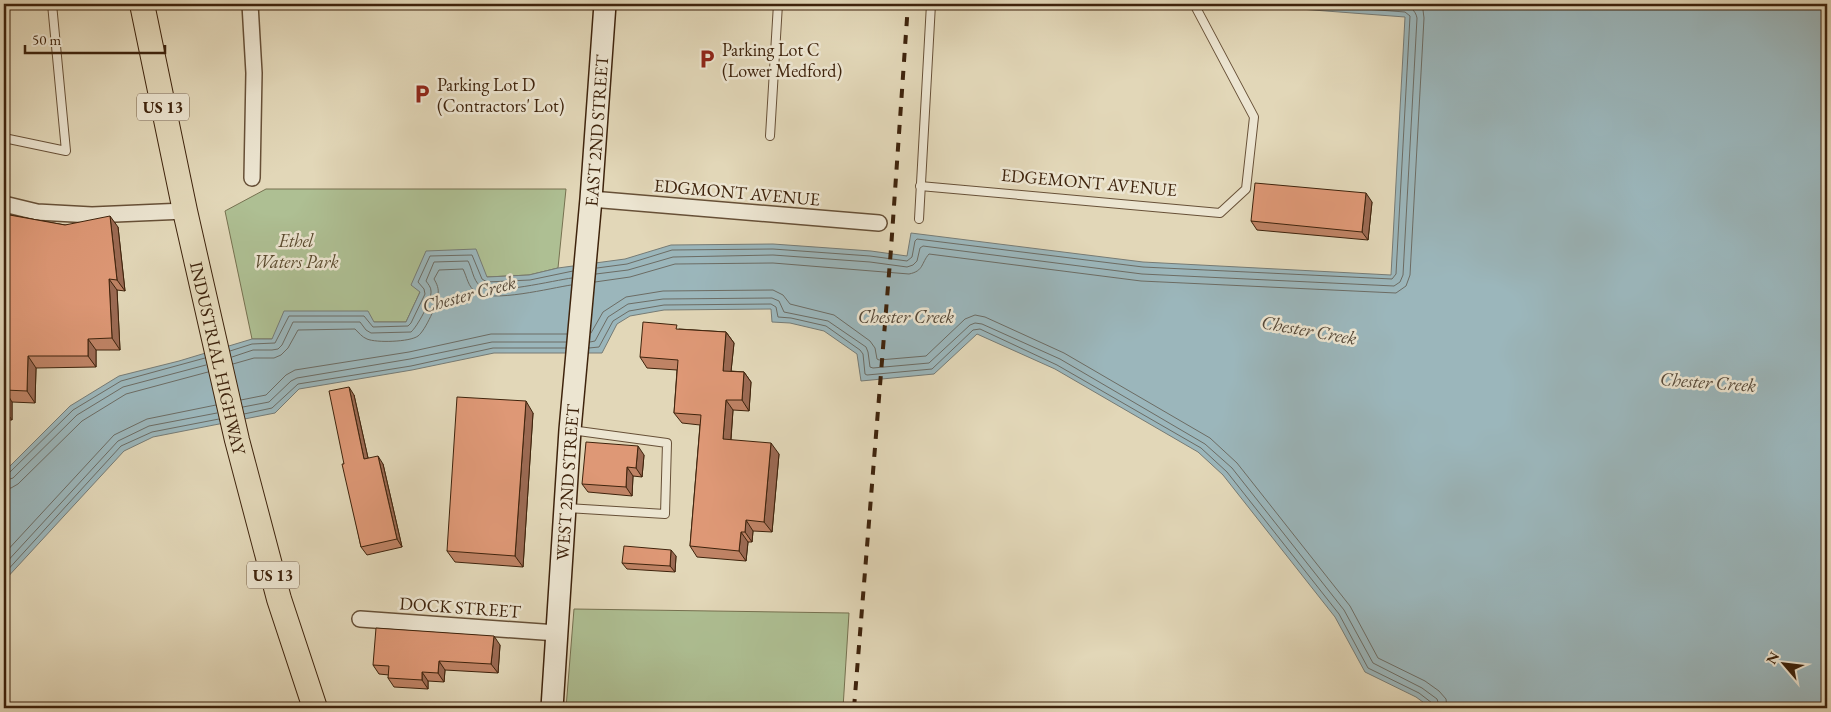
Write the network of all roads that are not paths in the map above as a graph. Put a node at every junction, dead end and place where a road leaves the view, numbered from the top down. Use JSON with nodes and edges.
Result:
{"nodes":[{"id":1,"x":52,"y":4,"type":"edge"},
{"id":2,"x":142,"y":4,"type":"edge"},
{"id":3,"x":250,"y":4,"type":"edge"},
{"id":4,"x":606,"y":4,"type":"edge"},
{"id":5,"x":778,"y":4,"type":"edge"},
{"id":6,"x":931,"y":4,"type":"edge"},
{"id":7,"x":1194,"y":4,"type":"edge"},
{"id":8,"x":770,"y":136,"type":"dead end"},
{"id":9,"x":4,"y":138,"type":"edge"},
{"id":10,"x":252,"y":178,"type":"dead end"},
{"id":11,"x":920,"y":186,"type":"junction"},
{"id":12,"x":591,"y":199,"type":"junction"},
{"id":13,"x":4,"y":204,"type":"edge"},
{"id":14,"x":185,"y":211,"type":"junction"},
{"id":15,"x":918,"y":219,"type":"dead end"},
{"id":16,"x":879,"y":223,"type":"dead end"},
{"id":17,"x":586,"y":258,"type":"joint"},
{"id":18,"x":570,"y":430,"type":"junction"},
{"id":19,"x":565,"y":508,"type":"junction"},
{"id":20,"x":360,"y":619,"type":"dead end"},
{"id":21,"x":557,"y":633,"type":"junction"},
{"id":22,"x":315,"y":708,"type":"edge"},
{"id":23,"x":552,"y":708,"type":"edge"}],
"edges":[{"from":1,"to":9,"type":"lane"},
{"from":2,"to":14,"type":"main road","name":"INDUSTRIAL HIGHWAY","number":"US 13"},
{"from":3,"to":10,"type":"street"},
{"from":4,"to":12,"type":"street","name":"EAST 2ND STREET"},
{"from":5,"to":8,"type":"lane"},
{"from":6,"to":11,"type":"lane"},
{"from":7,"to":11,"type":"lane","name":"EDGEMONT AVENUE"},
{"from":11,"to":15,"type":"lane"},
{"from":12,"to":16,"type":"street","name":"EDGMONT AVENUE"},
{"from":12,"to":17,"type":"street","name":"EAST 2ND STREET"},
{"from":13,"to":14,"type":"street"},
{"from":14,"to":22,"type":"main road","name":"INDUSTRIAL HIGHWAY","number":"US 13"},
{"from":17,"to":18,"type":"street","name":"WEST 2ND STREET"},
{"from":18,"to":19,"type":"street","name":"WEST 2ND STREET"},
{"from":18,"to":19,"type":"lane"},
{"from":19,"to":21,"type":"street","name":"WEST 2ND STREET"},
{"from":20,"to":21,"type":"street","name":"DOCK STREET"},
{"from":21,"to":23,"type":"street","name":"WEST 2ND STREET"}]}
